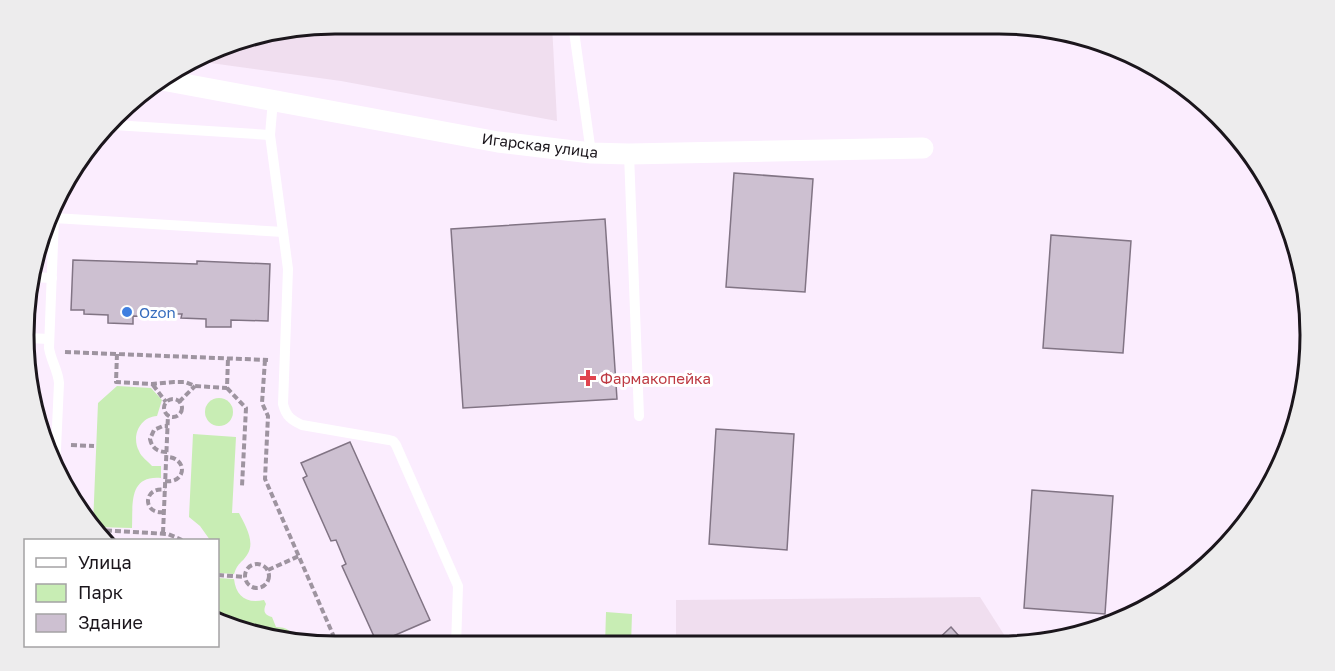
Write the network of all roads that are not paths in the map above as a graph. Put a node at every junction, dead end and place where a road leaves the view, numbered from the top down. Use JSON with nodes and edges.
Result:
{"nodes":[{"id":1,"x":574,"y":34,"type":"edge"},
{"id":2,"x":173,"y":82,"type":"edge"},
{"id":3,"x":273,"y":100,"type":"junction"},
{"id":4,"x":121,"y":125,"type":"edge"},
{"id":5,"x":270,"y":135,"type":"junction"},
{"id":6,"x":923,"y":148,"type":"dead end"},
{"id":7,"x":591,"y":153,"type":"junction"},
{"id":8,"x":629,"y":154,"type":"junction"},
{"id":9,"x":58,"y":218,"type":"edge"},
{"id":10,"x":284,"y":232,"type":"junction"},
{"id":11,"x":49,"y":242,"type":"edge"},
{"id":12,"x":40,"y":277,"type":"edge"},
{"id":13,"x":52,"y":278,"type":"junction"},
{"id":14,"x":34,"y":338,"type":"edge"},
{"id":15,"x":49,"y":339,"type":"junction"},
{"id":16,"x":639,"y":416,"type":"dead end"},
{"id":17,"x":57,"y":450,"type":"edge"},
{"id":18,"x":456,"y":636,"type":"edge"}],
"edges":[{"from":1,"to":7,"type":"lane"},
{"from":2,"to":3,"type":"street","name":"Игарская улица"},
{"from":3,"to":5,"type":"lane"},
{"from":3,"to":7,"type":"street","name":"Игарская улица"},
{"from":4,"to":5,"type":"lane"},
{"from":5,"to":10,"type":"lane"},
{"from":6,"to":8,"type":"street","name":"Игарская улица"},
{"from":7,"to":8,"type":"street","name":"Игарская улица"},
{"from":8,"to":16,"type":"lane"},
{"from":9,"to":10,"type":"lane"},
{"from":10,"to":18,"type":"lane"},
{"from":11,"to":13,"type":"lane"},
{"from":12,"to":13,"type":"lane"},
{"from":13,"to":15,"type":"lane"},
{"from":14,"to":15,"type":"lane"},
{"from":15,"to":17,"type":"lane"}]}
